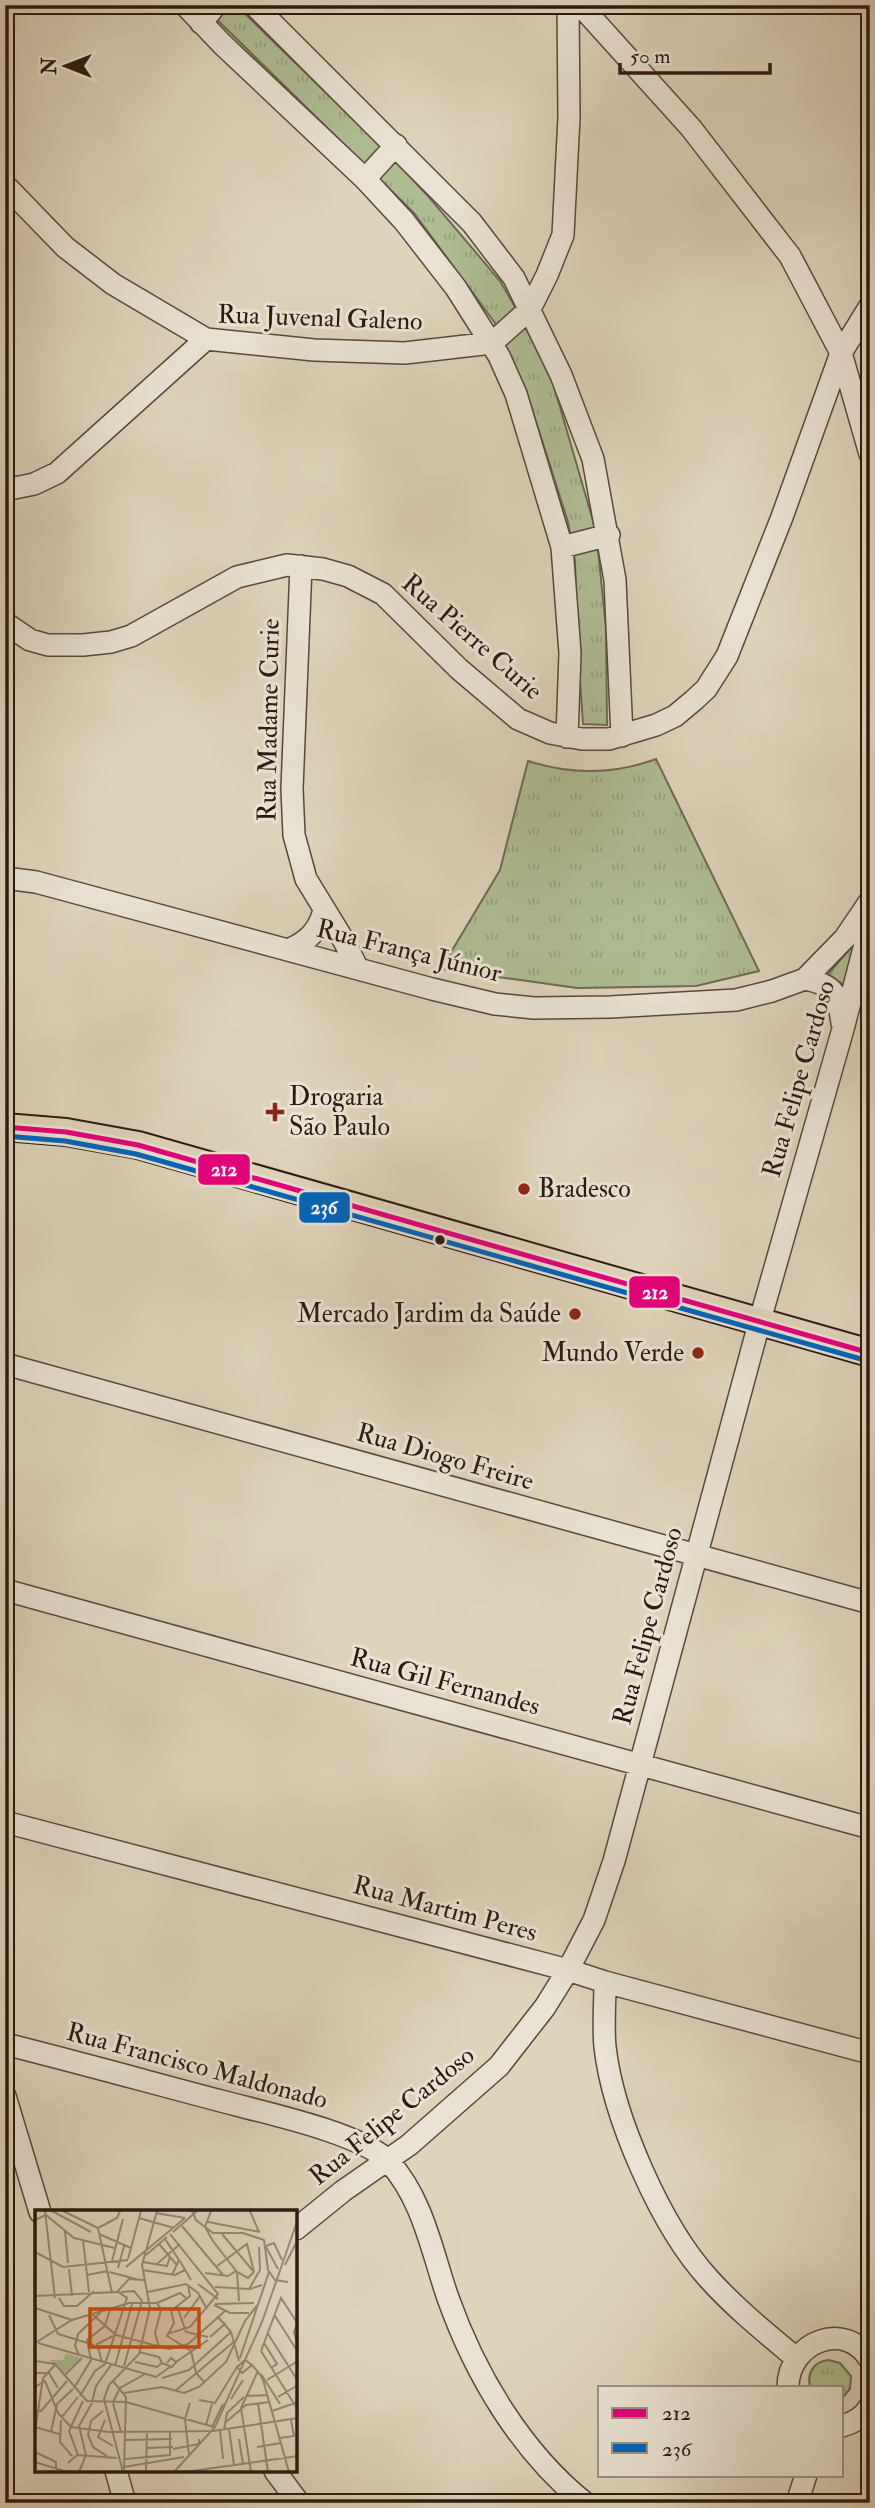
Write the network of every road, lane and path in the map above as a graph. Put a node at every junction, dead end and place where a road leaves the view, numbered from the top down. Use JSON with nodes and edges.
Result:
{"nodes":[{"id":1,"x":185,"y":5,"type":"edge"},
{"id":2,"x":216,"y":5,"type":"edge"},
{"id":3,"x":254,"y":5,"type":"edge"},
{"id":4,"x":568,"y":5,"type":"edge"},
{"id":5,"x":580,"y":5,"type":"edge"},
{"id":6,"x":201,"y":23,"type":"junction"},
{"id":7,"x":396,"y":145,"type":"junction"},
{"id":8,"x":365,"y":179,"type":"junction"},
{"id":9,"x":5,"y":185,"type":"edge"},
{"id":10,"x":870,"y":306,"type":"edge"},
{"id":11,"x":530,"y":309,"type":"junction"},
{"id":12,"x":206,"y":339,"type":"junction"},
{"id":13,"x":492,"y":342,"type":"junction"},
{"id":14,"x":841,"y":353,"type":"junction"},
{"id":15,"x":870,"y":454,"type":"edge"},
{"id":16,"x":5,"y":490,"type":"edge"},
{"id":17,"x":609,"y":535,"type":"junction"},
{"id":18,"x":562,"y":547,"type":"junction"},
{"id":19,"x":301,"y":566,"type":"junction"},
{"id":20,"x":5,"y":623,"type":"edge"},
{"id":21,"x":622,"y":736,"type":"junction"},
{"id":22,"x":567,"y":737,"type":"junction"},
{"id":23,"x":5,"y":878,"type":"edge"},
{"id":24,"x":870,"y":901,"type":"edge"},
{"id":25,"x":324,"y":910,"type":"junction"},
{"id":26,"x":870,"y":925,"type":"edge"},
{"id":27,"x":288,"y":950,"type":"junction"},
{"id":28,"x":357,"y":967,"type":"junction"},
{"id":29,"x":804,"y":979,"type":"junction"},
{"id":30,"x":843,"y":1029,"type":"junction"},
{"id":31,"x":5,"y":1127,"type":"edge"},
{"id":32,"x":760,"y":1320,"type":"junction"},
{"id":33,"x":870,"y":1353,"type":"edge"},
{"id":34,"x":5,"y":1363,"type":"edge"},
{"id":35,"x":696,"y":1556,"type":"junction"},
{"id":36,"x":5,"y":1590,"type":"edge"},
{"id":37,"x":870,"y":1603,"type":"edge"},
{"id":38,"x":640,"y":1764,"type":"junction"},
{"id":39,"x":5,"y":1822,"type":"edge"},
{"id":40,"x":870,"y":1828,"type":"edge"},
{"id":41,"x":568,"y":1970,"type":"junction"},
{"id":42,"x":605,"y":1982,"type":"junction"},
{"id":43,"x":5,"y":2044,"type":"edge"},
{"id":44,"x":870,"y":2053,"type":"edge"},
{"id":45,"x":5,"y":2096,"type":"edge"},
{"id":46,"x":388,"y":2160,"type":"junction"},
{"id":47,"x":39,"y":2210,"type":"edge"},
{"id":48,"x":298,"y":2228,"type":"edge"},
{"id":49,"x":796,"y":2358,"type":"junction"},
{"id":50,"x":870,"y":2360,"type":"edge"},
{"id":51,"x":789,"y":2386,"type":"edge"},
{"id":52,"x":870,"y":2406,"type":"edge"},
{"id":53,"x":844,"y":2425,"type":"edge"},
{"id":54,"x":276,"y":2473,"type":"edge"},
{"id":55,"x":806,"y":2476,"type":"edge"},
{"id":56,"x":299,"y":2503,"type":"edge"},
{"id":57,"x":585,"y":2503,"type":"edge"},
{"id":58,"x":797,"y":2503,"type":"edge"}],
"edges":[{"from":1,"to":6,"type":"street"},
{"from":2,"to":6,"type":"street"},
{"from":3,"to":7,"type":"street"},
{"from":4,"to":11,"type":"street"},
{"from":5,"to":14,"type":"street"},
{"from":6,"to":8,"type":"street"},
{"from":7,"to":8,"type":"street"},
{"from":7,"to":11,"type":"street"},
{"from":8,"to":13,"type":"street"},
{"from":9,"to":12,"type":"street"},
{"from":10,"to":14,"type":"street","name":"Rua Pierre Curie"},
{"from":11,"to":13,"type":"street"},
{"from":11,"to":17,"type":"street"},
{"from":12,"to":13,"type":"street","name":"Rua Juvenal Galeno"},
{"from":12,"to":16,"type":"street","name":"Rua Juvenal Galeno"},
{"from":13,"to":18,"type":"street"},
{"from":14,"to":15,"type":"street"},
{"from":14,"to":21,"type":"street","name":"Rua Pierre Curie"},
{"from":17,"to":18,"type":"street"},
{"from":17,"to":21,"type":"street"},
{"from":18,"to":22,"type":"street"},
{"from":19,"to":20,"type":"street","name":"Rua Pierre Curie"},
{"from":19,"to":22,"type":"street","name":"Rua Pierre Curie"},
{"from":19,"to":25,"type":"street","name":"Rua Madame Curie"},
{"from":21,"to":22,"type":"street","name":"Rua Pierre Curie"},
{"from":23,"to":27,"type":"street","name":"Rua França Júnior"},
{"from":24,"to":29,"type":"street","name":"Rua França Júnior"},
{"from":25,"to":27,"type":"street"},
{"from":25,"to":28,"type":"street","name":"Rua Madame Curie"},
{"from":26,"to":30,"type":"street","name":"Rua Felipe Cardoso"},
{"from":27,"to":28,"type":"street","name":"Rua França Júnior"},
{"from":28,"to":29,"type":"street","name":"Rua França Júnior"},
{"from":29,"to":30,"type":"street"},
{"from":30,"to":32,"type":"street","name":"Rua Felipe Cardoso"},
{"from":31,"to":32,"type":"main road"},
{"from":32,"to":33,"type":"main road"},
{"from":32,"to":35,"type":"street","name":"Rua Felipe Cardoso"},
{"from":34,"to":35,"type":"street","name":"Rua Diogo Freire"},
{"from":35,"to":37,"type":"street","name":"Rua Diogo Freire"},
{"from":35,"to":38,"type":"street","name":"Rua Felipe Cardoso"},
{"from":36,"to":38,"type":"street","name":"Rua Gil Fernandes"},
{"from":38,"to":40,"type":"street","name":"Rua Gil Fernandes"},
{"from":38,"to":41,"type":"street","name":"Rua Felipe Cardoso"},
{"from":39,"to":41,"type":"street","name":"Rua Martim Peres"},
{"from":41,"to":42,"type":"street","name":"Rua Martim Peres"},
{"from":41,"to":46,"type":"street","name":"Rua Felipe Cardoso"},
{"from":42,"to":44,"type":"street","name":"Rua Martim Peres"},
{"from":42,"to":49,"type":"street"},
{"from":43,"to":46,"type":"street","name":"Rua Francisco Maldonado"},
{"from":45,"to":47,"type":"street"},
{"from":46,"to":48,"type":"street","name":"Rua Felipe Cardoso"},
{"from":46,"to":57,"type":"street","name":"Rua Francisco Maldonado"},
{"from":49,"to":50,"type":"street"},
{"from":49,"to":51,"type":"street"},
{"from":52,"to":53,"type":"street"},
{"from":54,"to":56,"type":"street"},
{"from":55,"to":58,"type":"street"}]}
